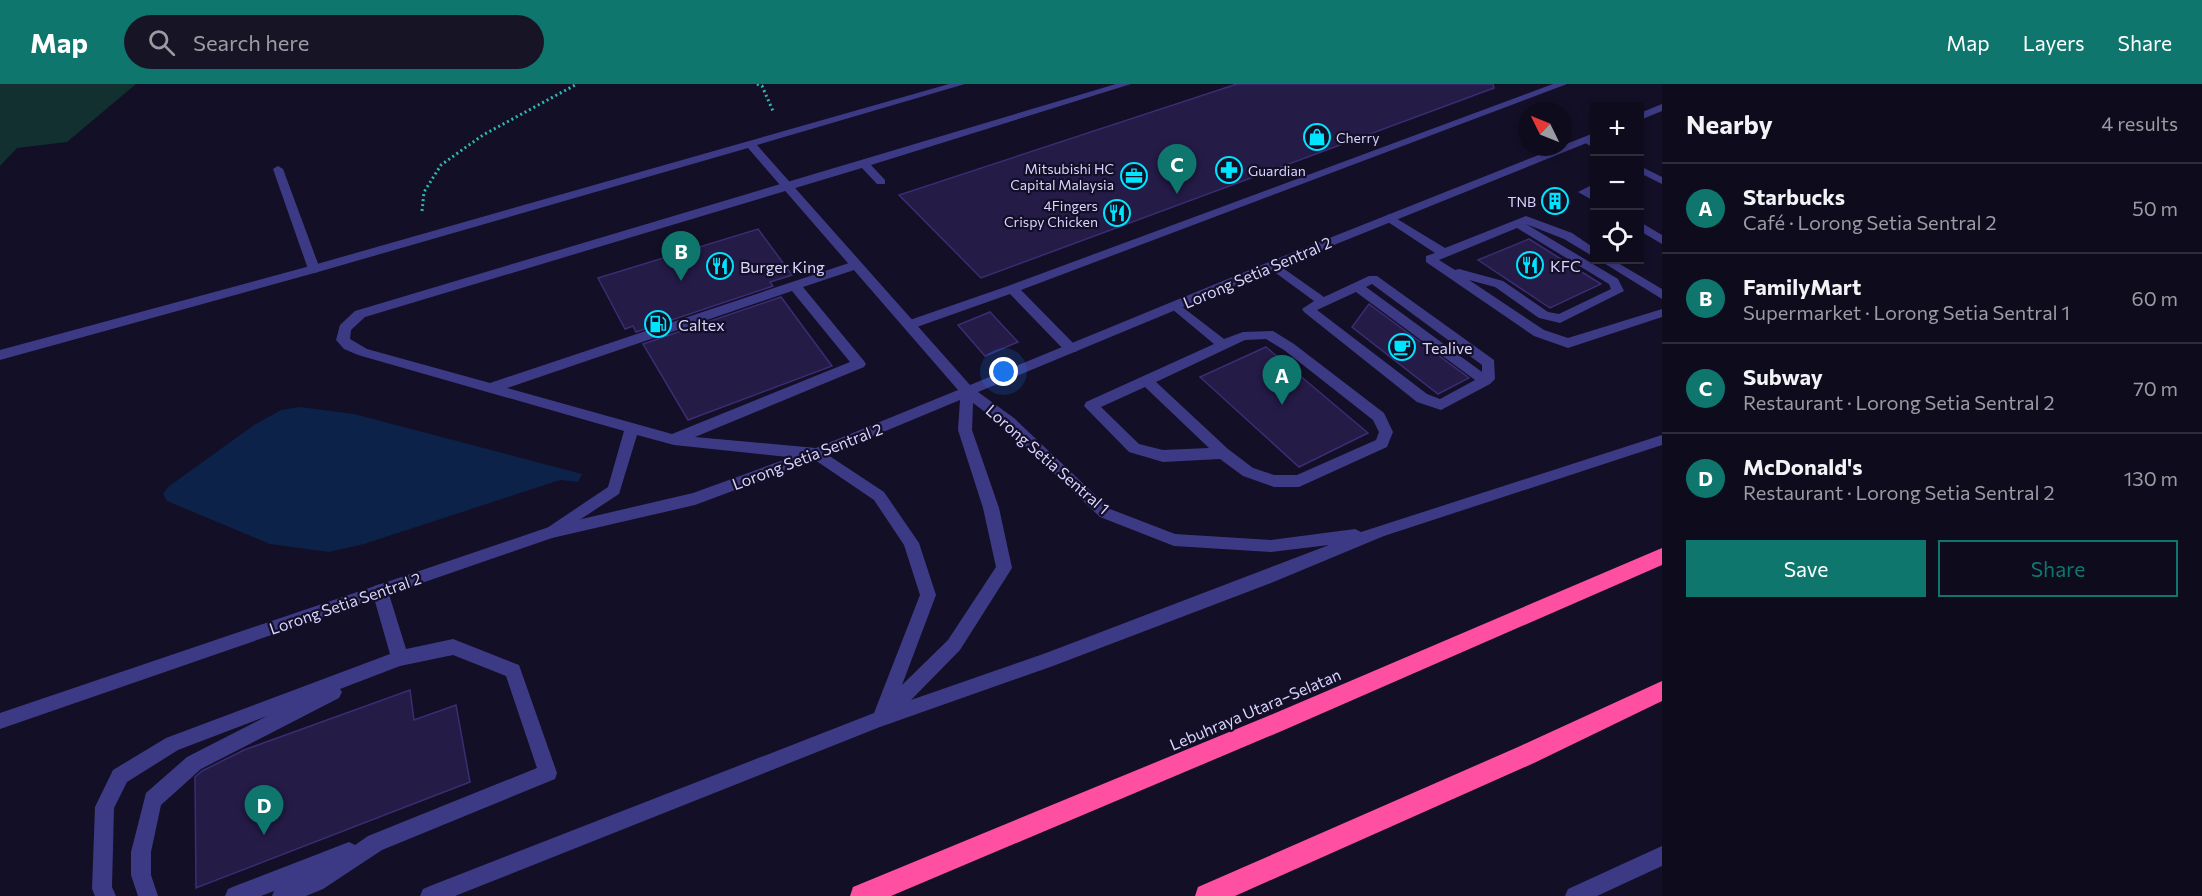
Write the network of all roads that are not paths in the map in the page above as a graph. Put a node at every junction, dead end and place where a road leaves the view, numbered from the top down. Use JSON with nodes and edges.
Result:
{"nodes":[{"id":1,"x":960,"y":84,"type":"edge"},
{"id":2,"x":1126,"y":84,"type":"edge"},
{"id":3,"x":1562,"y":84,"type":"edge"},
{"id":4,"x":1662,"y":107,"type":"edge"},
{"id":5,"x":1644,"y":115,"type":"edge"},
{"id":6,"x":1590,"y":140,"type":"edge"},
{"id":7,"x":750,"y":144,"type":"junction"},
{"id":8,"x":864,"y":164,"type":"junction"},
{"id":9,"x":1644,"y":167,"type":"edge"},
{"id":10,"x":278,"y":169,"type":"dead end"},
{"id":11,"x":1644,"y":171,"type":"edge"},
{"id":12,"x":1662,"y":171,"type":"edge"},
{"id":13,"x":1662,"y":181,"type":"edge"},
{"id":14,"x":881,"y":182,"type":"dead end"},
{"id":15,"x":788,"y":187,"type":"junction"},
{"id":16,"x":1389,"y":218,"type":"junction"},
{"id":17,"x":1644,"y":220,"type":"edge"},
{"id":18,"x":1517,"y":224,"type":"junction"},
{"id":19,"x":1662,"y":227,"type":"edge"},
{"id":20,"x":1644,"y":229,"type":"edge"},
{"id":21,"x":1662,"y":240,"type":"edge"},
{"id":22,"x":1590,"y":250,"type":"edge"},
{"id":23,"x":1443,"y":253,"type":"junction"},
{"id":24,"x":1612,"y":264,"type":"edge"},
{"id":25,"x":856,"y":265,"type":"junction"},
{"id":26,"x":1273,"y":265,"type":"junction"},
{"id":27,"x":314,"y":269,"type":"junction"},
{"id":28,"x":1447,"y":270,"type":"junction"},
{"id":29,"x":794,"y":285,"type":"junction"},
{"id":30,"x":1012,"y":289,"type":"junction"},
{"id":31,"x":1662,"y":295,"type":"edge"},
{"id":32,"x":1323,"y":302,"type":"junction"},
{"id":33,"x":1176,"y":306,"type":"junction"},
{"id":34,"x":1662,"y":313,"type":"edge"},
{"id":35,"x":909,"y":325,"type":"junction"},
{"id":36,"x":1223,"y":345,"type":"junction"},
{"id":37,"x":1071,"y":349,"type":"junction"},
{"id":38,"x":0,"y":355,"type":"edge"},
{"id":39,"x":1146,"y":380,"type":"junction"},
{"id":40,"x":488,"y":389,"type":"junction"},
{"id":41,"x":967,"y":391,"type":"junction"},
{"id":42,"x":632,"y":428,"type":"junction"},
{"id":43,"x":674,"y":440,"type":"junction"},
{"id":44,"x":1662,"y":440,"type":"edge"},
{"id":45,"x":1223,"y":453,"type":"junction"},
{"id":46,"x":816,"y":454,"type":"junction"},
{"id":47,"x":1379,"y":531,"type":"junction"},
{"id":48,"x":552,"y":532,"type":"junction"},
{"id":49,"x":1662,"y":556,"type":"edge"},
{"id":50,"x":380,"y":591,"type":"junction"},
{"id":51,"x":400,"y":658,"type":"junction"},
{"id":52,"x":1662,"y":691,"type":"edge"},
{"id":53,"x":879,"y":719,"type":"junction"},
{"id":54,"x":0,"y":721,"type":"edge"},
{"id":55,"x":375,"y":843,"type":"junction"},
{"id":56,"x":1662,"y":856,"type":"edge"},
{"id":57,"x":106,"y":896,"type":"edge"},
{"id":58,"x":148,"y":896,"type":"edge"},
{"id":59,"x":235,"y":896,"type":"edge"},
{"id":60,"x":282,"y":896,"type":"edge"},
{"id":61,"x":430,"y":896,"type":"edge"},
{"id":62,"x":862,"y":896,"type":"edge"},
{"id":63,"x":1207,"y":896,"type":"edge"},
{"id":64,"x":1575,"y":896,"type":"edge"}],
"edges":[{"from":1,"to":7,"type":"street"},
{"from":2,"to":8,"type":"street"},
{"from":3,"to":30,"type":"street"},
{"from":4,"to":5,"type":"street"},
{"from":6,"to":16,"type":"street","name":"Lorong Setia Sentral 2"},
{"from":7,"to":15,"type":"street","name":"Lorong Setia Sentral 1"},
{"from":7,"to":27,"type":"street"},
{"from":8,"to":14,"type":"street"},
{"from":8,"to":15,"type":"street"},
{"from":9,"to":12,"type":"street"},
{"from":10,"to":27,"type":"street"},
{"from":11,"to":13,"type":"street"},
{"from":15,"to":25,"type":"street","name":"Lorong Setia Sentral 1"},
{"from":15,"to":40,"type":"street"},
{"from":16,"to":23,"type":"street"},
{"from":16,"to":26,"type":"street","name":"Lorong Setia Sentral 2"},
{"from":17,"to":19,"type":"street"},
{"from":18,"to":22,"type":"street"},
{"from":18,"to":23,"type":"street"},
{"from":18,"to":28,"type":"street"},
{"from":20,"to":21,"type":"street"},
{"from":23,"to":28,"type":"street"},
{"from":24,"to":31,"type":"street"},
{"from":25,"to":29,"type":"street"},
{"from":25,"to":35,"type":"street","name":"Lorong Setia Sentral 1"},
{"from":26,"to":32,"type":"street"},
{"from":26,"to":33,"type":"street","name":"Lorong Setia Sentral 2"},
{"from":27,"to":38,"type":"street"},
{"from":28,"to":34,"type":"street"},
{"from":29,"to":40,"type":"street"},
{"from":29,"to":43,"type":"street"},
{"from":30,"to":35,"type":"street"},
{"from":30,"to":37,"type":"street"},
{"from":32,"to":32,"type":"street"},
{"from":33,"to":36,"type":"street"},
{"from":33,"to":37,"type":"street","name":"Lorong Setia Sentral 2"},
{"from":35,"to":41,"type":"street","name":"Lorong Setia Sentral 1"},
{"from":36,"to":39,"type":"street"},
{"from":36,"to":45,"type":"street"},
{"from":37,"to":41,"type":"street","name":"Lorong Setia Sentral 2"},
{"from":39,"to":45,"type":"street"},
{"from":39,"to":45,"type":"street"},
{"from":40,"to":42,"type":"street"},
{"from":41,"to":46,"type":"street","name":"Lorong Setia Sentral 2"},
{"from":41,"to":47,"type":"street","name":"Lorong Setia Sentral 1"},
{"from":41,"to":53,"type":"street","name":"Lorong Setia Sentral 1"},
{"from":42,"to":43,"type":"street"},
{"from":42,"to":48,"type":"street"},
{"from":43,"to":46,"type":"street"},
{"from":44,"to":47,"type":"street"},
{"from":46,"to":48,"type":"street","name":"Lorong Setia Sentral 2"},
{"from":46,"to":53,"type":"street"},
{"from":47,"to":53,"type":"street"},
{"from":48,"to":50,"type":"street","name":"Lorong Setia Sentral 2"},
{"from":49,"to":62,"type":"highway","name":"Lebuhraya Utara–Selatan"},
{"from":50,"to":51,"type":"street"},
{"from":50,"to":54,"type":"street","name":"Lorong Setia Sentral 2"},
{"from":51,"to":55,"type":"street"},
{"from":51,"to":57,"type":"street"},
{"from":51,"to":58,"type":"street"},
{"from":52,"to":63,"type":"highway"},
{"from":53,"to":61,"type":"street"},
{"from":55,"to":59,"type":"street"},
{"from":55,"to":60,"type":"street"},
{"from":56,"to":64,"type":"street"}]}
